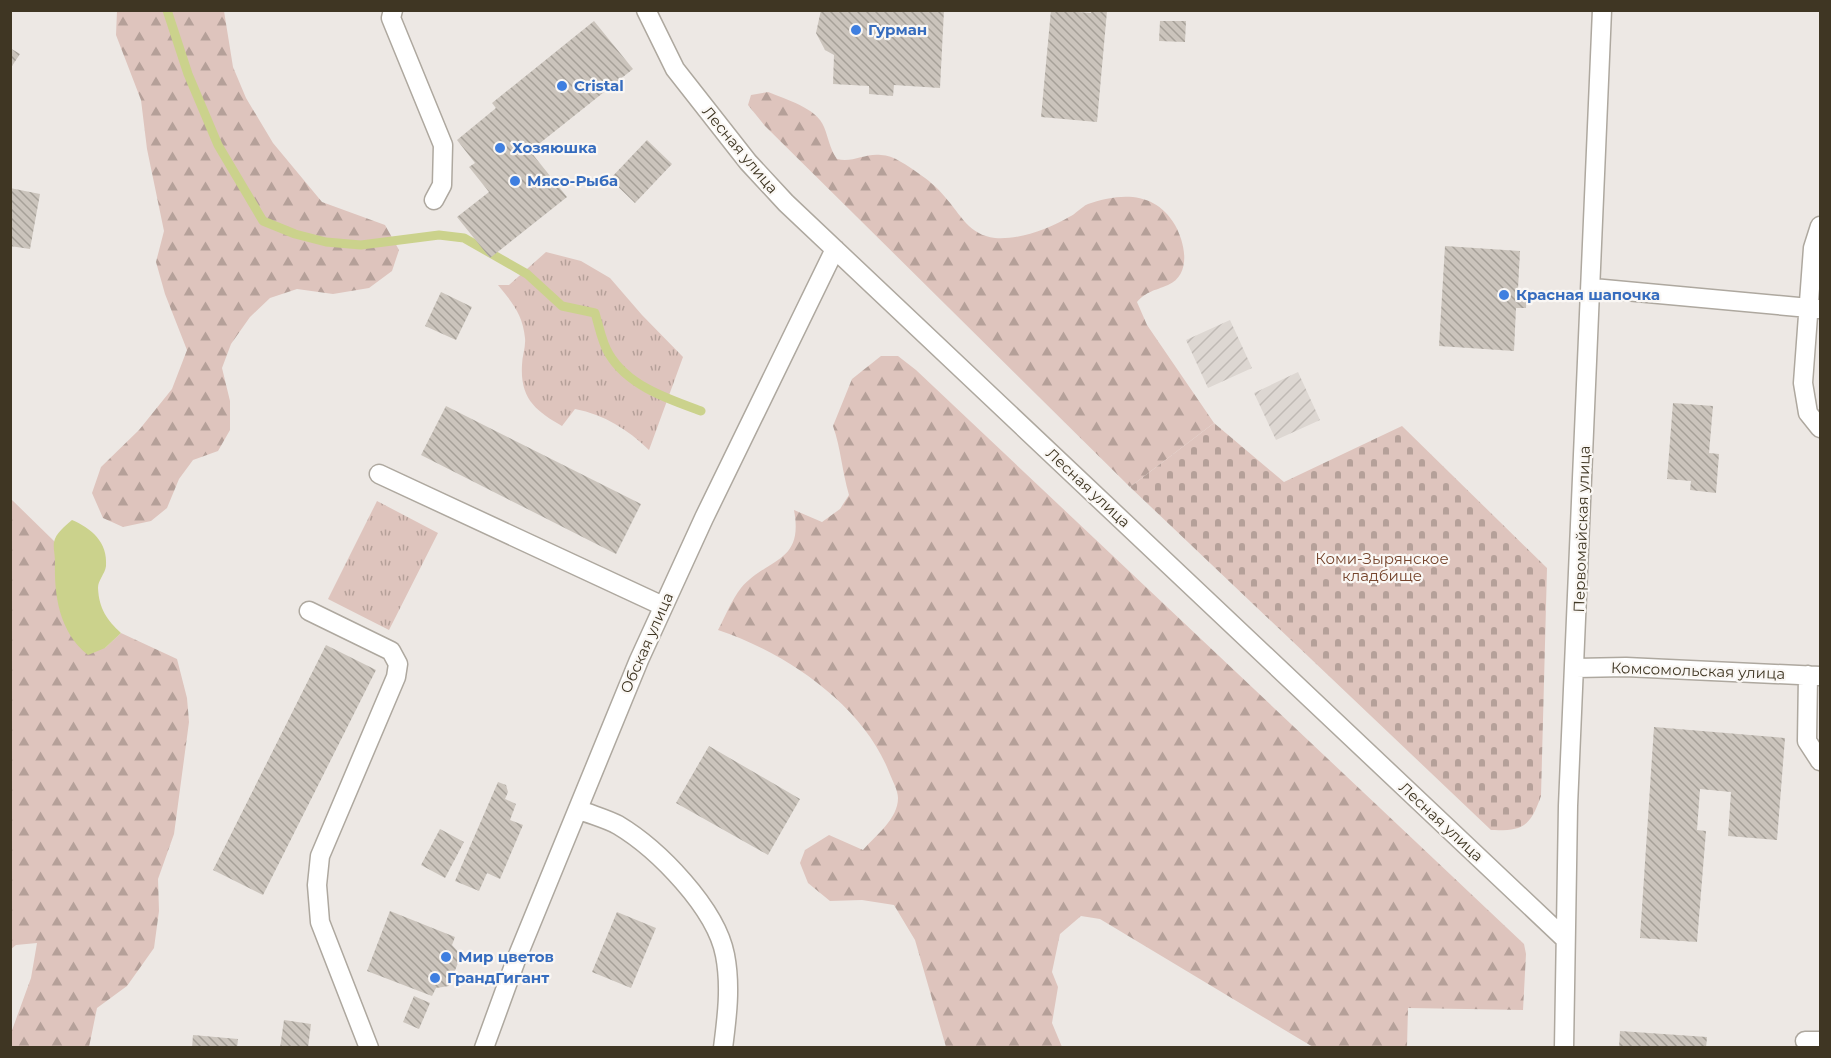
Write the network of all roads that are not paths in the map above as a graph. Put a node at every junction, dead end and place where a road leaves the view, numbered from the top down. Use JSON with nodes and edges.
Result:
{"nodes":[{"id":1,"x":393,"y":10,"type":"edge"},
{"id":2,"x":646,"y":10,"type":"edge"},
{"id":3,"x":1602,"y":10,"type":"edge"},
{"id":4,"x":435,"y":200,"type":"dead end"},
{"id":5,"x":1821,"y":226,"type":"edge"},
{"id":6,"x":835,"y":249,"type":"junction"},
{"id":7,"x":1593,"y":288,"type":"junction"},
{"id":8,"x":1815,"y":309,"type":"edge"},
{"id":9,"x":1821,"y":428,"type":"edge"},
{"id":10,"x":379,"y":474,"type":"dead end"},
{"id":11,"x":663,"y":606,"type":"junction"},
{"id":12,"x":309,"y":611,"type":"dead end"},
{"id":13,"x":1576,"y":668,"type":"junction"},
{"id":14,"x":1814,"y":676,"type":"edge"},
{"id":15,"x":1821,"y":761,"type":"edge"},
{"id":16,"x":580,"y":810,"type":"junction"},
{"id":17,"x":1564,"y":938,"type":"junction"},
{"id":18,"x":369,"y":1047,"type":"edge"},
{"id":19,"x":484,"y":1047,"type":"edge"},
{"id":20,"x":723,"y":1047,"type":"edge"},
{"id":21,"x":1564,"y":1047,"type":"edge"}],
"edges":[{"from":1,"to":4,"type":"street"},
{"from":2,"to":6,"type":"street","name":"Лесная улица"},
{"from":3,"to":7,"type":"street","name":"Первомайская улица"},
{"from":5,"to":8,"type":"street"},
{"from":6,"to":11,"type":"street","name":"Обская улица"},
{"from":6,"to":17,"type":"street","name":"Лесная улица"},
{"from":7,"to":8,"type":"street"},
{"from":7,"to":13,"type":"street","name":"Первомайская улица"},
{"from":8,"to":9,"type":"street"},
{"from":10,"to":11,"type":"street"},
{"from":11,"to":16,"type":"street","name":"Обская улица"},
{"from":12,"to":18,"type":"street"},
{"from":13,"to":14,"type":"street","name":"Комсомольская улица"},
{"from":13,"to":17,"type":"street","name":"Первомайская улица"},
{"from":14,"to":15,"type":"street"},
{"from":16,"to":19,"type":"street","name":"Обская улица"},
{"from":16,"to":20,"type":"street"},
{"from":17,"to":21,"type":"street","name":"Первомайская улица"}]}
